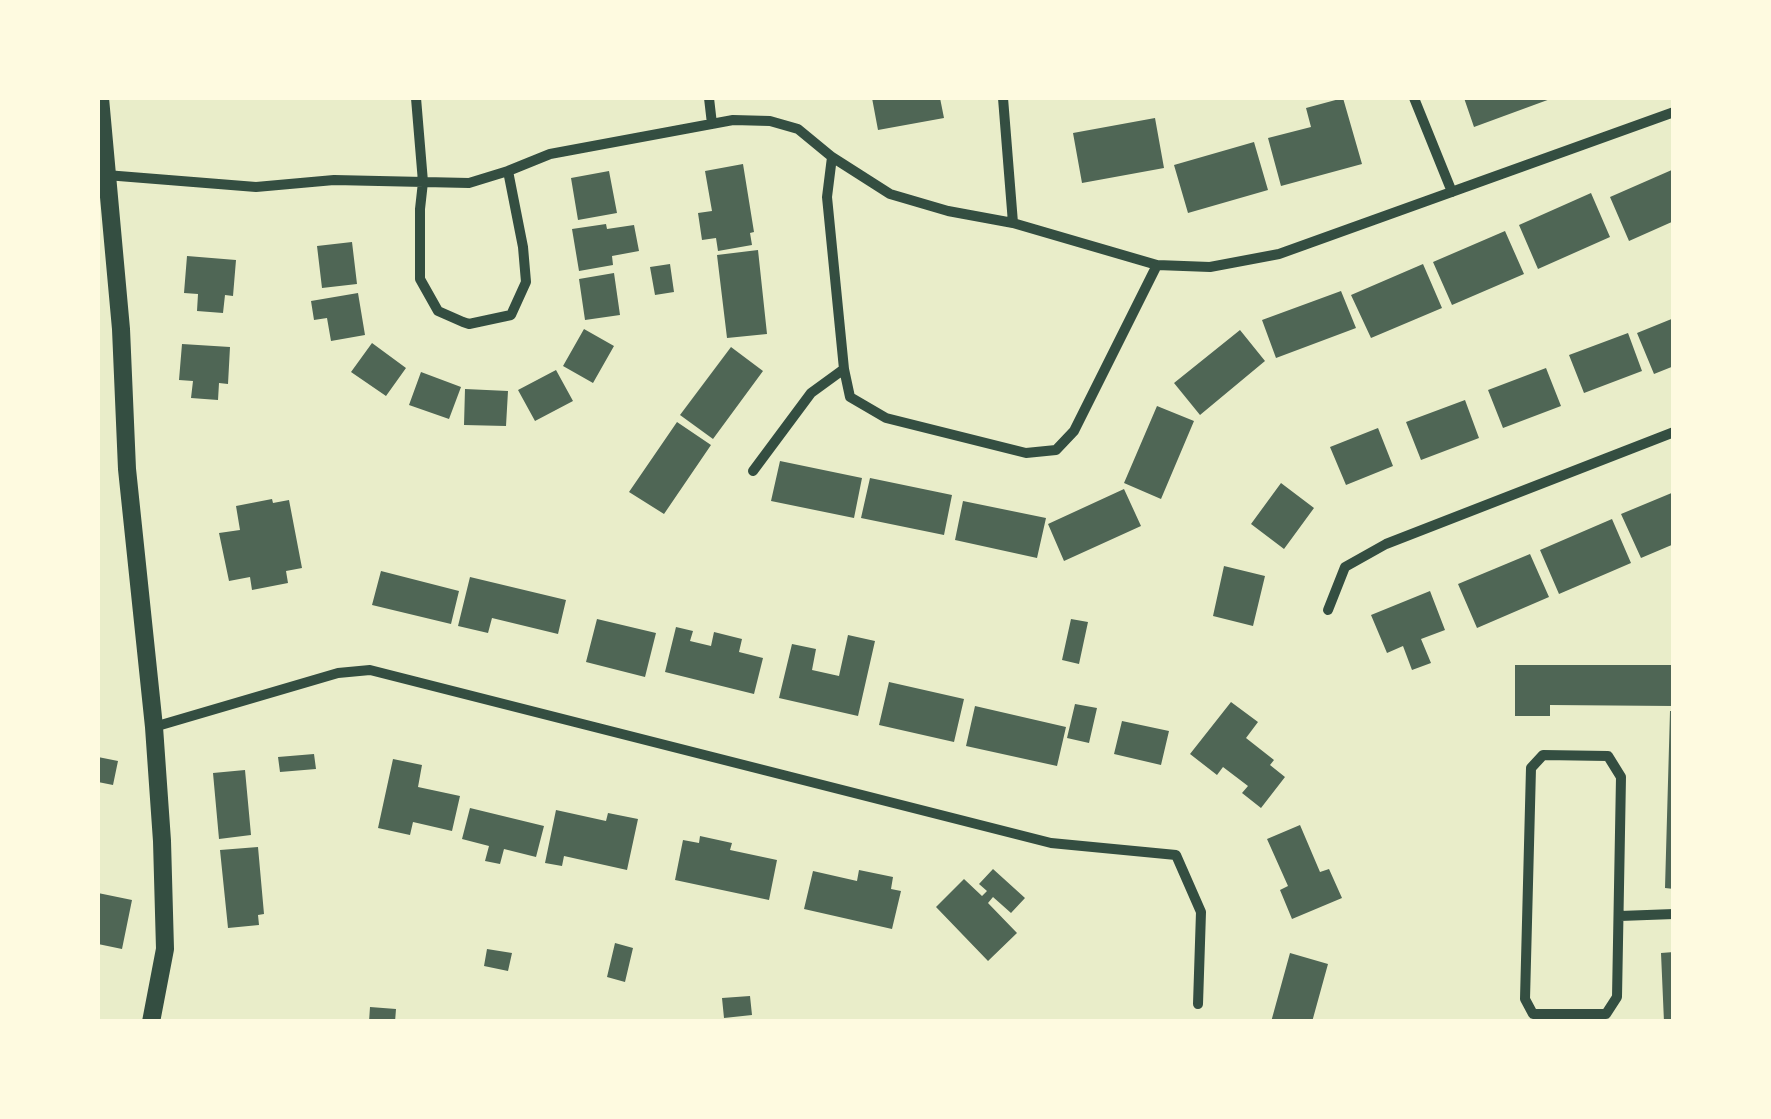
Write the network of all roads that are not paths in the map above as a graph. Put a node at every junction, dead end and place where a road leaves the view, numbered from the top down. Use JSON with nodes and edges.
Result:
{"nodes":[{"id":1,"x":100,"y":98,"type":"edge"},
{"id":2,"x":416,"y":98,"type":"edge"},
{"id":3,"x":709,"y":98,"type":"edge"},
{"id":4,"x":1002,"y":98,"type":"edge"},
{"id":5,"x":1414,"y":98,"type":"edge"},
{"id":6,"x":1674,"y":112,"type":"edge"},
{"id":7,"x":712,"y":124,"type":"junction"},
{"id":8,"x":832,"y":157,"type":"junction"},
{"id":9,"x":508,"y":171,"type":"junction"},
{"id":10,"x":106,"y":175,"type":"junction"},
{"id":11,"x":423,"y":182,"type":"junction"},
{"id":12,"x":1452,"y":192,"type":"junction"},
{"id":13,"x":1013,"y":224,"type":"junction"},
{"id":14,"x":1157,"y":265,"type":"junction"},
{"id":15,"x":844,"y":369,"type":"junction"},
{"id":16,"x":1674,"y":432,"type":"edge"},
{"id":17,"x":753,"y":472,"type":"dead end"},
{"id":18,"x":1328,"y":610,"type":"dead end"},
{"id":19,"x":154,"y":727,"type":"junction"},
{"id":20,"x":1674,"y":914,"type":"edge"},
{"id":21,"x":1620,"y":916,"type":"junction"},
{"id":22,"x":1198,"y":1004,"type":"dead end"},
{"id":23,"x":1530,"y":1018,"type":"edge"},
{"id":24,"x":151,"y":1022,"type":"edge"}],
"edges":[{"from":1,"to":10,"type":"street"},
{"from":2,"to":11,"type":"street"},
{"from":3,"to":7,"type":"street"},
{"from":4,"to":13,"type":"street"},
{"from":5,"to":12,"type":"street"},
{"from":6,"to":12,"type":"street"},
{"from":7,"to":8,"type":"street"},
{"from":7,"to":9,"type":"street"},
{"from":8,"to":13,"type":"street"},
{"from":8,"to":15,"type":"street"},
{"from":9,"to":11,"type":"street"},
{"from":9,"to":11,"type":"street"},
{"from":10,"to":11,"type":"street"},
{"from":10,"to":19,"type":"street"},
{"from":12,"to":14,"type":"street"},
{"from":13,"to":14,"type":"street"},
{"from":14,"to":15,"type":"street"},
{"from":15,"to":17,"type":"street"},
{"from":16,"to":18,"type":"street"},
{"from":19,"to":22,"type":"street"},
{"from":19,"to":24,"type":"street"},
{"from":20,"to":21,"type":"street"},
{"from":21,"to":23,"type":"street"},
{"from":21,"to":23,"type":"street"}]}
